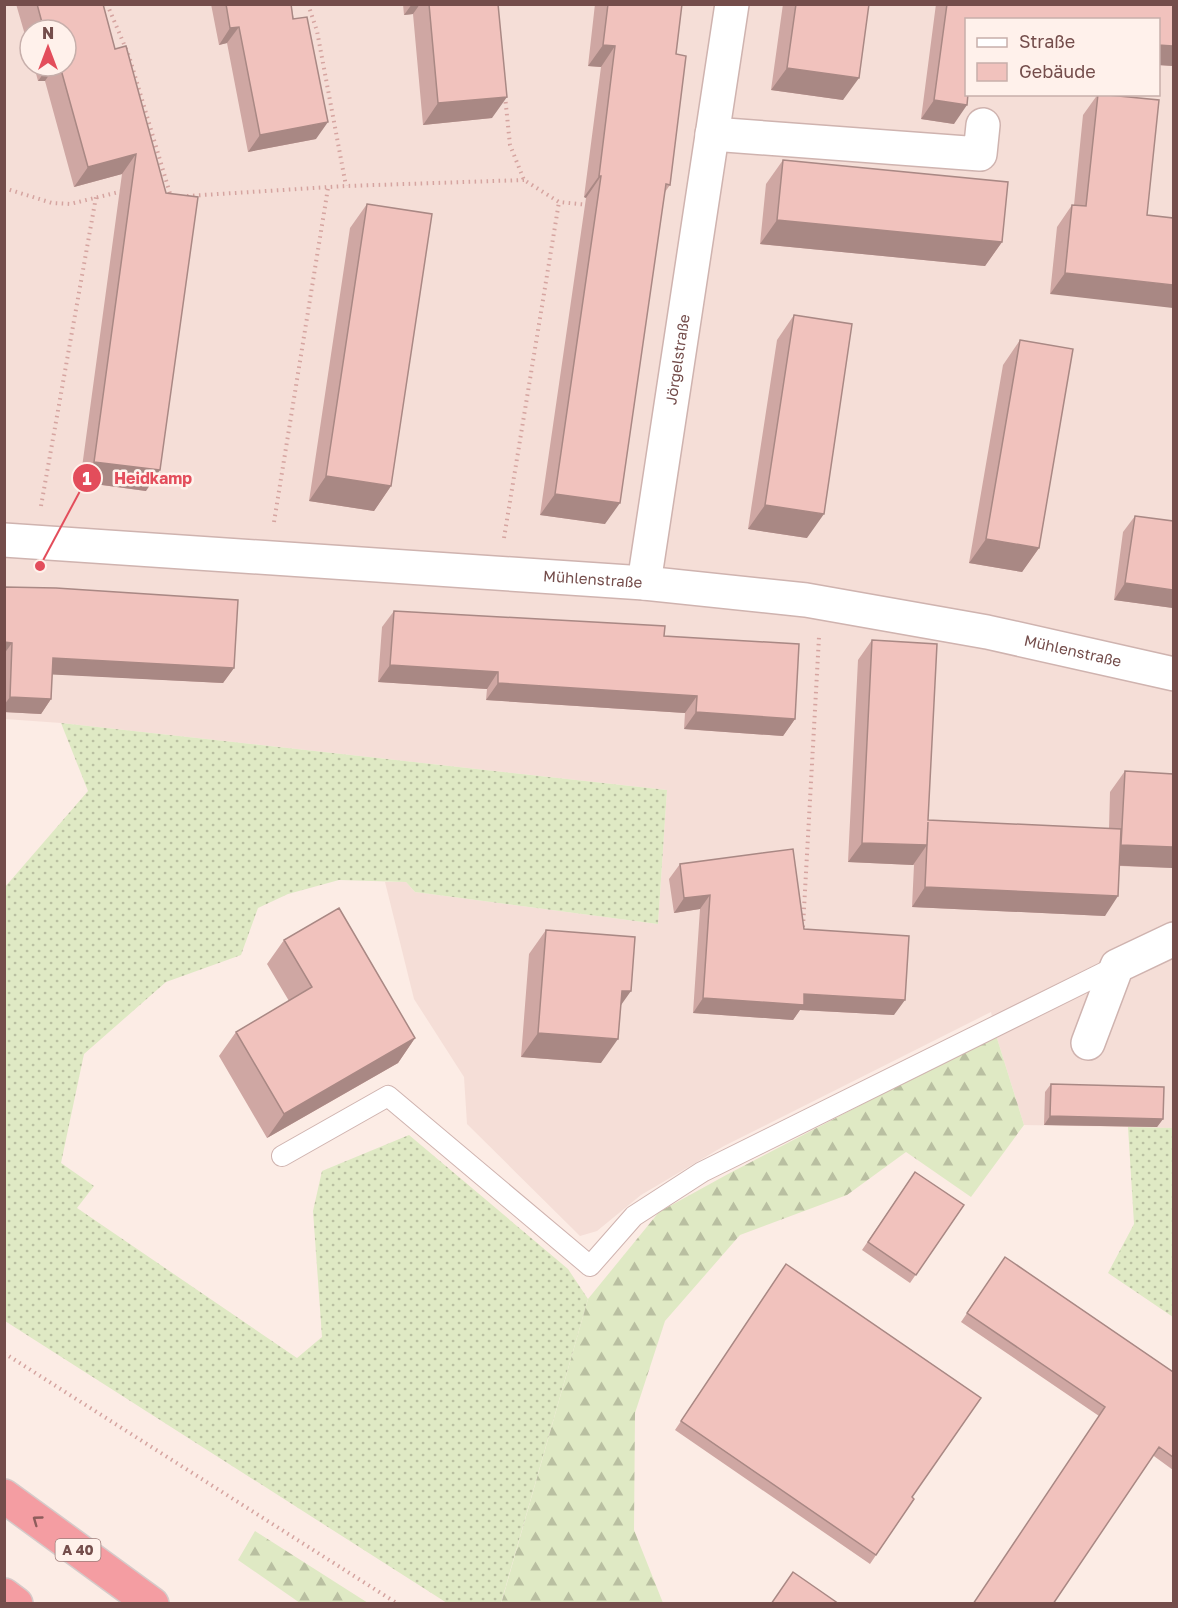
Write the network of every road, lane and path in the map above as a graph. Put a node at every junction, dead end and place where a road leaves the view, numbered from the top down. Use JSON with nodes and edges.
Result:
{"nodes":[{"id":1,"x":107,"y":4,"type":"edge"},
{"id":2,"x":308,"y":4,"type":"edge"},
{"id":3,"x":732,"y":4,"type":"edge"},
{"id":4,"x":505,"y":88,"type":"edge"},
{"id":5,"x":983,"y":125,"type":"dead end"},
{"id":6,"x":712,"y":134,"type":"junction"},
{"id":7,"x":524,"y":180,"type":"junction"},
{"id":8,"x":346,"y":186,"type":"junction"},
{"id":9,"x":4,"y":188,"type":"edge"},
{"id":10,"x":328,"y":188,"type":"junction"},
{"id":11,"x":130,"y":193,"type":"edge"},
{"id":12,"x":96,"y":197,"type":"junction"},
{"id":13,"x":183,"y":197,"type":"edge"},
{"id":14,"x":163,"y":198,"type":"edge"},
{"id":15,"x":559,"y":202,"type":"junction"},
{"id":16,"x":594,"y":206,"type":"edge"},
{"id":17,"x":20,"y":541,"type":"edge"},
{"id":18,"x":269,"y":559,"type":"junction"},
{"id":19,"x":498,"y":574,"type":"junction"},
{"id":20,"x":644,"y":583,"type":"junction"},
{"id":21,"x":821,"y":603,"type":"junction"},
{"id":22,"x":1173,"y":674,"type":"edge"},
{"id":23,"x":803,"y":933,"type":"edge"},
{"id":24,"x":1173,"y":939,"type":"edge"},
{"id":25,"x":1117,"y":966,"type":"junction"},
{"id":26,"x":1088,"y":1043,"type":"dead end"},
{"id":27,"x":282,"y":1156,"type":"dead end"},
{"id":28,"x":4,"y":1353,"type":"edge"},
{"id":29,"x":4,"y":1496,"type":"edge"},
{"id":30,"x":4,"y":1595,"type":"edge"},
{"id":31,"x":16,"y":1604,"type":"edge"},
{"id":32,"x":152,"y":1604,"type":"edge"},
{"id":33,"x":398,"y":1604,"type":"edge"}],
"edges":[{"from":1,"to":14,"type":"path"},
{"from":2,"to":8,"type":"path"},
{"from":3,"to":6,"type":"street","name":"Jörgelstraße"},
{"from":4,"to":7,"type":"path"},
{"from":5,"to":6,"type":"street"},
{"from":6,"to":20,"type":"street","name":"Jörgelstraße"},
{"from":7,"to":8,"type":"path"},
{"from":7,"to":15,"type":"path"},
{"from":8,"to":10,"type":"path"},
{"from":9,"to":12,"type":"path"},
{"from":10,"to":13,"type":"path"},
{"from":10,"to":18,"type":"path"},
{"from":11,"to":12,"type":"path"},
{"from":12,"to":17,"type":"path"},
{"from":15,"to":16,"type":"path"},
{"from":15,"to":19,"type":"path"},
{"from":17,"to":18,"type":"street","name":"Mühlenstraße"},
{"from":18,"to":19,"type":"street","name":"Mühlenstraße"},
{"from":19,"to":20,"type":"street","name":"Mühlenstraße"},
{"from":20,"to":21,"type":"street","name":"Mühlenstraße"},
{"from":21,"to":22,"type":"street","name":"Mühlenstraße"},
{"from":21,"to":23,"type":"path"},
{"from":24,"to":25,"type":"street"},
{"from":25,"to":26,"type":"street"},
{"from":25,"to":27,"type":"lane"},
{"from":28,"to":33,"type":"path"},
{"from":32,"to":29,"type":"highway","number":"A 40","one_way":true},
{"from":30,"to":31,"type":"highway"}]}
